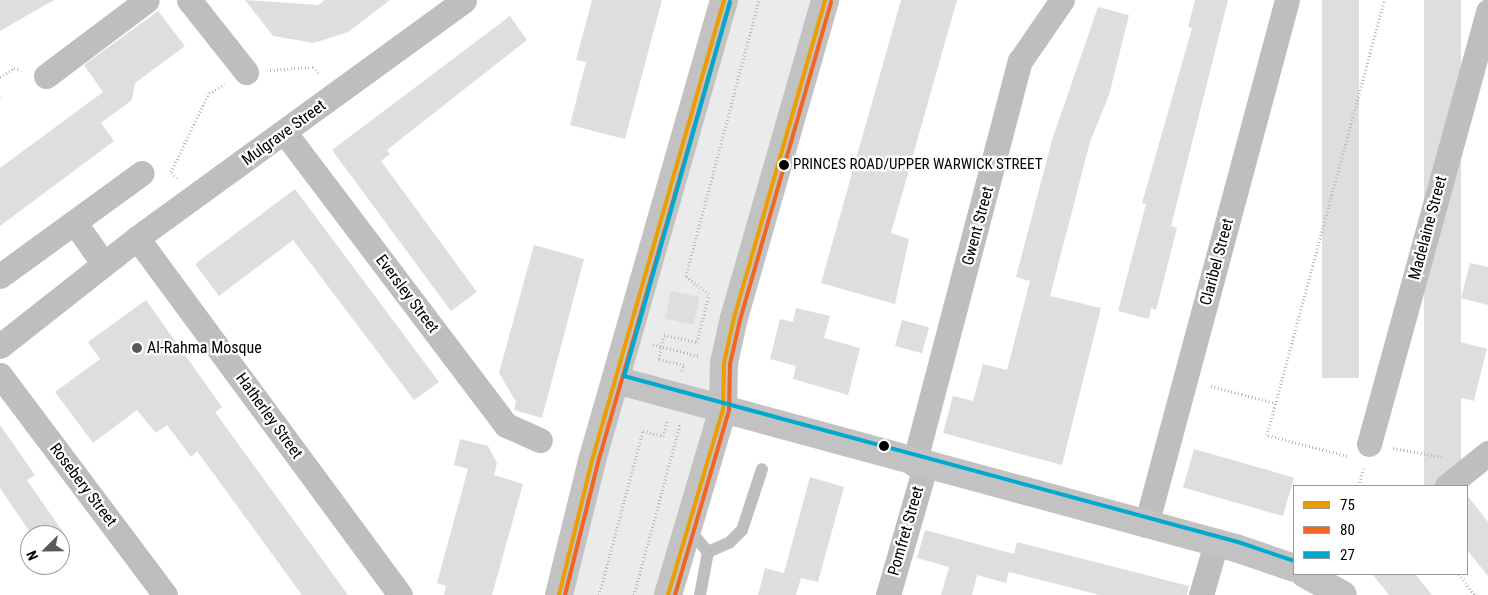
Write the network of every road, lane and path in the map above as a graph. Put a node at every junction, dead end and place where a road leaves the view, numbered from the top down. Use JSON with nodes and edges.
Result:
{"nodes":[{"id":1,"x":147,"y":0,"type":"edge"},
{"id":2,"x":189,"y":0,"type":"edge"},
{"id":3,"x":464,"y":0,"type":"edge"},
{"id":4,"x":724,"y":0,"type":"edge"},
{"id":5,"x":759,"y":0,"type":"edge"},
{"id":6,"x":825,"y":0,"type":"edge"},
{"id":7,"x":1062,"y":0,"type":"edge"},
{"id":8,"x":1287,"y":0,"type":"edge"},
{"id":9,"x":1384,"y":0,"type":"edge"},
{"id":10,"x":1488,"y":11,"type":"edge"},
{"id":11,"x":246,"y":72,"type":"junction"},
{"id":12,"x":46,"y":76,"type":"dead end"},
{"id":13,"x":341,"y":92,"type":"junction"},
{"id":14,"x":285,"y":133,"type":"junction"},
{"id":15,"x":142,"y":173,"type":"dead end"},
{"id":16,"x":194,"y":197,"type":"junction"},
{"id":17,"x":75,"y":223,"type":"junction"},
{"id":18,"x":137,"y":238,"type":"junction"},
{"id":19,"x":103,"y":263,"type":"junction"},
{"id":20,"x":0,"y":276,"type":"edge"},
{"id":21,"x":627,"y":338,"type":"junction"},
{"id":22,"x":0,"y":346,"type":"edge"},
{"id":23,"x":661,"y":346,"type":"junction"},
{"id":24,"x":724,"y":363,"type":"junction"},
{"id":25,"x":0,"y":375,"type":"edge"},
{"id":26,"x":616,"y":380,"type":"junction"},
{"id":27,"x":1185,"y":380,"type":"junction"},
{"id":28,"x":675,"y":396,"type":"junction"},
{"id":29,"x":1275,"y":403,"type":"junction"},
{"id":30,"x":723,"y":408,"type":"junction"},
{"id":31,"x":540,"y":440,"type":"dead end"},
{"id":32,"x":1367,"y":453,"type":"junction"},
{"id":33,"x":1484,"y":464,"type":"edge"},
{"id":34,"x":919,"y":465,"type":"junction"},
{"id":35,"x":762,"y":469,"type":"dead end"},
{"id":36,"x":1359,"y":485,"type":"edge"},
{"id":37,"x":1449,"y":485,"type":"edge"},
{"id":38,"x":1146,"y":525,"type":"junction"},
{"id":39,"x":688,"y":527,"type":"junction"},
{"id":40,"x":1216,"y":543,"type":"junction"},
{"id":41,"x":708,"y":552,"type":"junction"},
{"id":42,"x":1293,"y":568,"type":"edge"},
{"id":43,"x":1460,"y":575,"type":"edge"},
{"id":44,"x":165,"y":595,"type":"edge"},
{"id":45,"x":400,"y":595,"type":"edge"},
{"id":46,"x":559,"y":595,"type":"edge"},
{"id":47,"x":599,"y":595,"type":"edge"},
{"id":48,"x":668,"y":595,"type":"edge"},
{"id":49,"x":700,"y":595,"type":"edge"},
{"id":50,"x":888,"y":595,"type":"edge"},
{"id":51,"x":1201,"y":595,"type":"edge"},
{"id":52,"x":1475,"y":595,"type":"edge"}],
"edges":[{"from":1,"to":12,"type":"street"},
{"from":2,"to":11,"type":"street"},
{"from":3,"to":13,"type":"street","name":"Mulgrave Street"},
{"from":4,"to":21,"type":"main road"},
{"from":5,"to":23,"type":"path"},
{"from":6,"to":24,"type":"main road"},
{"from":7,"to":34,"type":"street","name":"Gwent Street"},
{"from":8,"to":27,"type":"street","name":"Claribel Street"},
{"from":9,"to":29,"type":"path"},
{"from":10,"to":32,"type":"street","name":"Madelaine Street"},
{"from":11,"to":13,"type":"path"},
{"from":11,"to":16,"type":"path"},
{"from":13,"to":14,"type":"street","name":"Mulgrave Street"},
{"from":14,"to":16,"type":"street","name":"Mulgrave Street"},
{"from":14,"to":31,"type":"street","name":"Eversley Street"},
{"from":15,"to":17,"type":"street"},
{"from":16,"to":18,"type":"street","name":"Mulgrave Street"},
{"from":17,"to":19,"type":"street"},
{"from":17,"to":20,"type":"street"},
{"from":18,"to":19,"type":"street","name":"Mulgrave Street"},
{"from":18,"to":45,"type":"street","name":"Hatherley Street"},
{"from":19,"to":22,"type":"street","name":"Mulgrave Street"},
{"from":21,"to":23,"type":"path"},
{"from":21,"to":26,"type":"main road"},
{"from":23,"to":24,"type":"path"},
{"from":23,"to":28,"type":"path"},
{"from":24,"to":30,"type":"main road"},
{"from":25,"to":44,"type":"street","name":"Rosebery Street"},
{"from":26,"to":28,"type":"main road"},
{"from":26,"to":46,"type":"main road"},
{"from":27,"to":29,"type":"path"},
{"from":27,"to":38,"type":"street","name":"Claribel Street"},
{"from":28,"to":30,"type":"main road"},
{"from":28,"to":47,"type":"path"},
{"from":29,"to":32,"type":"path"},
{"from":30,"to":34,"type":"main road"},
{"from":30,"to":39,"type":"main road"},
{"from":32,"to":33,"type":"path"},
{"from":32,"to":36,"type":"path"},
{"from":33,"to":37,"type":"street"},
{"from":34,"to":38,"type":"main road"},
{"from":34,"to":50,"type":"street","name":"Pomfret Street"},
{"from":35,"to":41,"type":"lane"},
{"from":38,"to":40,"type":"main road"},
{"from":39,"to":41,"type":"lane"},
{"from":39,"to":48,"type":"main road"},
{"from":40,"to":42,"type":"main road"},
{"from":40,"to":51,"type":"street"},
{"from":41,"to":49,"type":"lane"},
{"from":43,"to":52,"type":"path"}]}
